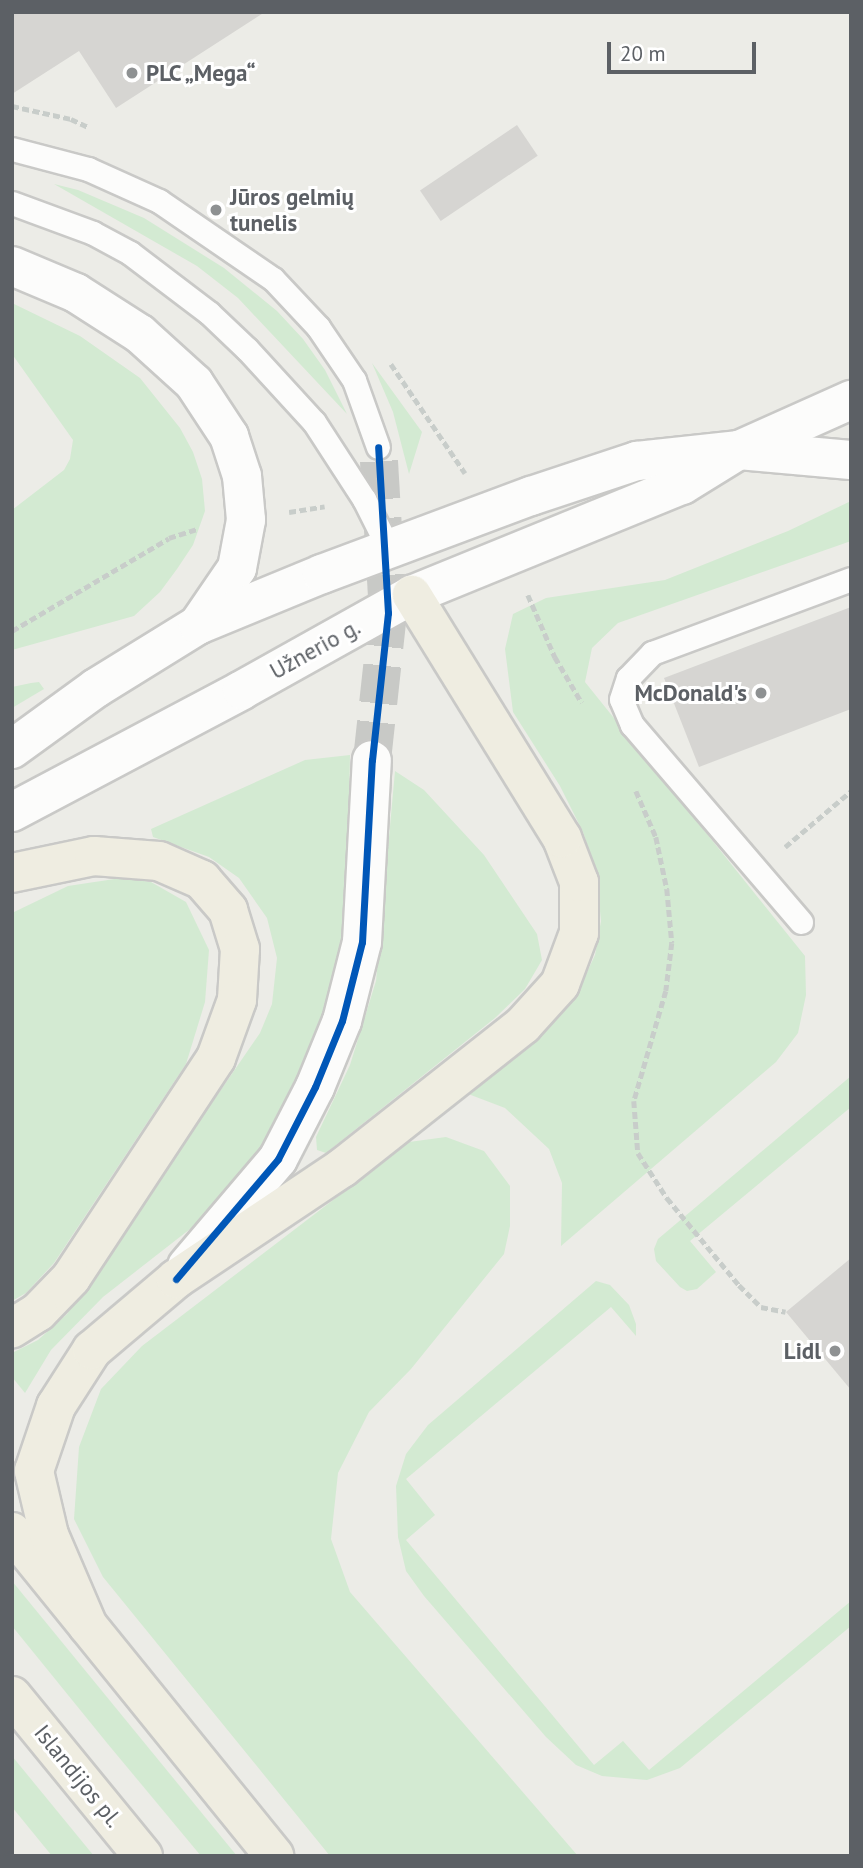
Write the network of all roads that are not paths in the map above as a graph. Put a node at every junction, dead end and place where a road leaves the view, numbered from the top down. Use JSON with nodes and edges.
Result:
{"nodes":[{"id":1,"x":12,"y":149,"type":"edge"},
{"id":2,"x":12,"y":203,"type":"edge"},
{"id":3,"x":12,"y":266,"type":"edge"},
{"id":4,"x":851,"y":400,"type":"edge"},
{"id":5,"x":378,"y":447,"type":"tunnel mouth"},
{"id":6,"x":739,"y":450,"type":"junction"},
{"id":7,"x":851,"y":460,"type":"edge"},
{"id":8,"x":389,"y":549,"type":"junction"},
{"id":9,"x":851,"y":579,"type":"edge"},
{"id":10,"x":412,"y":595,"type":"junction"},
{"id":11,"x":198,"y":625,"type":"junction"},
{"id":12,"x":12,"y":748,"type":"edge"},
{"id":13,"x":372,"y":760,"type":"tunnel mouth"},
{"id":14,"x":12,"y":812,"type":"edge"},
{"id":15,"x":12,"y":873,"type":"edge"},
{"id":16,"x":801,"y":922,"type":"dead end"},
{"id":17,"x":176,"y":1279,"type":"junction"},
{"id":18,"x":12,"y":1328,"type":"edge"},
{"id":19,"x":12,"y":1532,"type":"edge"},
{"id":20,"x":88,"y":1626,"type":"junction"},
{"id":21,"x":12,"y":1696,"type":"edge"},
{"id":22,"x":143,"y":1856,"type":"edge"},
{"id":23,"x":274,"y":1856,"type":"edge"}],
"edges":[{"from":1,"to":5,"type":"lane"},
{"from":2,"to":8,"type":"lane"},
{"from":3,"to":11,"type":"main road"},
{"from":4,"to":6,"type":"main road","name":"Užnerio g."},
{"from":6,"to":7,"type":"main road"},
{"from":6,"to":8,"type":"main road","name":"Užnerio g."},
{"from":6,"to":10,"type":"main road","name":"Užnerio g."},
{"from":8,"to":10,"type":"main road"},
{"from":8,"to":11,"type":"main road","name":"Užnerio g."},
{"from":9,"to":16,"type":"lane"},
{"from":10,"to":14,"type":"main road","name":"Užnerio g."},
{"from":10,"to":17,"type":"highway"},
{"from":11,"to":12,"type":"main road","name":"Užnerio g."},
{"from":13,"to":17,"type":"main road"},
{"from":15,"to":18,"type":"highway"},
{"from":17,"to":20,"type":"highway"},
{"from":19,"to":20,"type":"highway"},
{"from":20,"to":23,"type":"highway"},
{"from":21,"to":22,"type":"highway","name":"Islandijos pl."}]}
